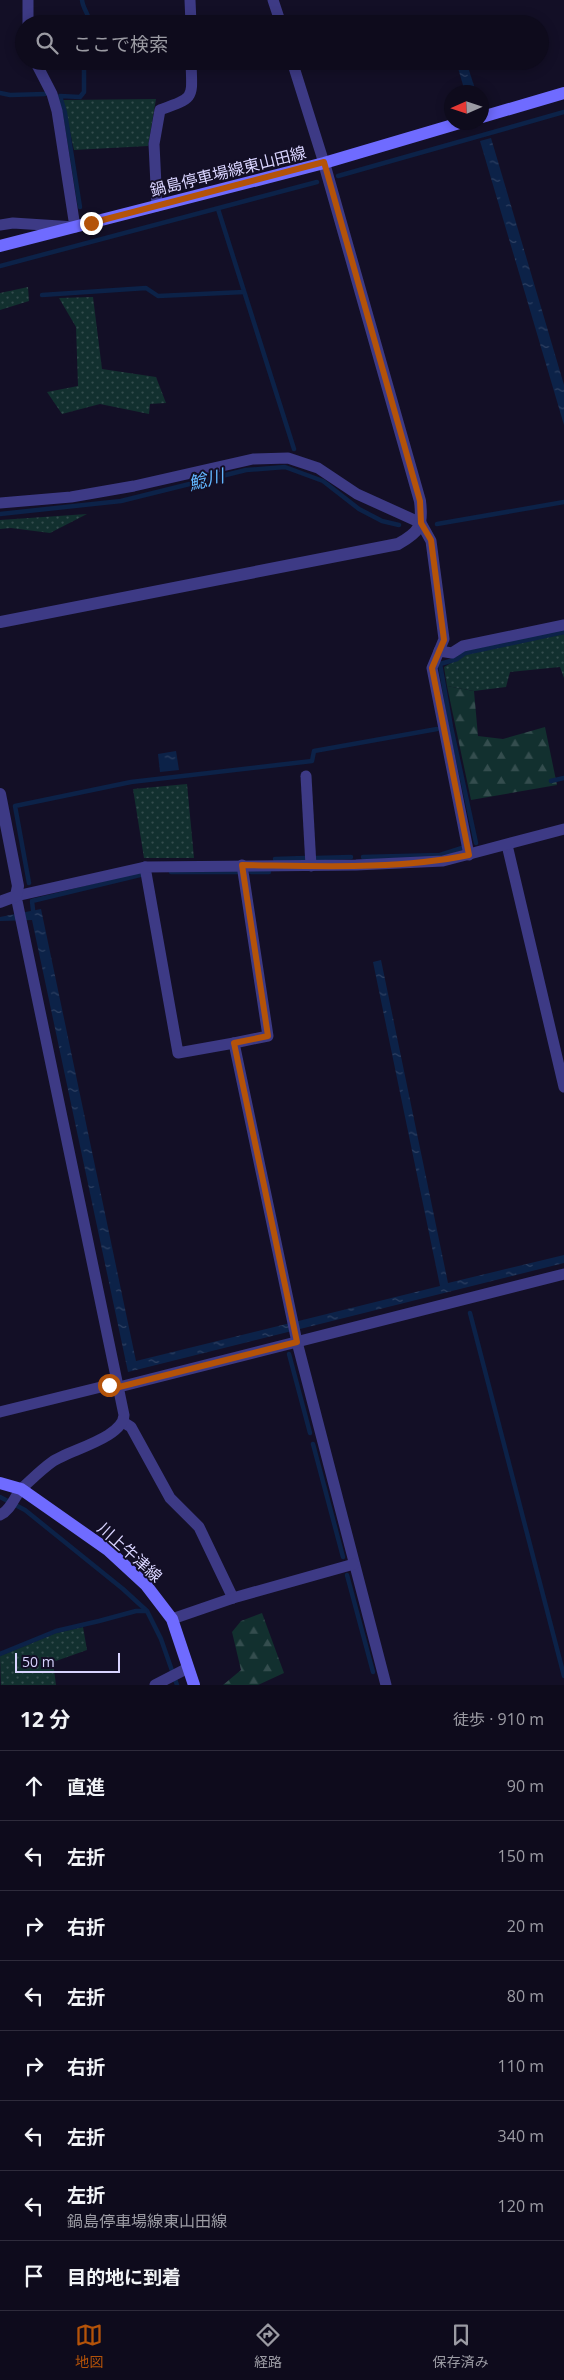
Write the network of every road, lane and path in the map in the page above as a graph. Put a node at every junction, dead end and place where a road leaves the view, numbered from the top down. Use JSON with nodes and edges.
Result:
{"nodes":[{"id":1,"x":28,"y":0,"type":"edge"},
{"id":2,"x":190,"y":0,"type":"edge"},
{"id":3,"x":274,"y":0,"type":"edge"},
{"id":4,"x":28,"y":15,"type":"edge"},
{"id":5,"x":190,"y":15,"type":"edge"},
{"id":6,"x":278,"y":15,"type":"edge"},
{"id":7,"x":40,"y":70,"type":"edge"},
{"id":8,"x":191,"y":70,"type":"edge"},
{"id":9,"x":295,"y":70,"type":"edge"},
{"id":10,"x":564,"y":93,"type":"edge"},
{"id":11,"x":489,"y":115,"type":"edge"},
{"id":12,"x":444,"y":127,"type":"edge"},
{"id":13,"x":324,"y":162,"type":"junction"},
{"id":14,"x":158,"y":206,"type":"junction"},
{"id":15,"x":0,"y":225,"type":"edge"},
{"id":16,"x":74,"y":227,"type":"junction"},
{"id":17,"x":0,"y":246,"type":"edge"},
{"id":18,"x":0,"y":503,"type":"edge"},
{"id":19,"x":421,"y":523,"type":"junction"},
{"id":20,"x":0,"y":622,"type":"edge"},
{"id":21,"x":564,"y":625,"type":"edge"},
{"id":22,"x":439,"y":651,"type":"junction"},
{"id":23,"x":306,"y":776,"type":"dead end"},
{"id":24,"x":0,"y":794,"type":"edge"},
{"id":25,"x":564,"y":829,"type":"edge"},
{"id":26,"x":507,"y":845,"type":"junction"},
{"id":27,"x":469,"y":855,"type":"junction"},
{"id":28,"x":242,"y":865,"type":"junction"},
{"id":29,"x":311,"y":866,"type":"junction"},
{"id":30,"x":144,"y":867,"type":"junction"},
{"id":31,"x":16,"y":896,"type":"junction"},
{"id":32,"x":0,"y":902,"type":"edge"},
{"id":33,"x":234,"y":1043,"type":"junction"},
{"id":34,"x":564,"y":1086,"type":"edge"},
{"id":35,"x":564,"y":1274,"type":"edge"},
{"id":36,"x":297,"y":1340,"type":"junction"},
{"id":37,"x":119,"y":1387,"type":"junction"},
{"id":38,"x":0,"y":1412,"type":"edge"},
{"id":39,"x":124,"y":1422,"type":"junction"},
{"id":40,"x":0,"y":1483,"type":"edge"},
{"id":41,"x":21,"y":1490,"type":"junction"},
{"id":42,"x":3,"y":1513,"type":"edge"},
{"id":43,"x":354,"y":1564,"type":"junction"},
{"id":44,"x":234,"y":1598,"type":"junction"},
{"id":45,"x":172,"y":1619,"type":"junction"},
{"id":46,"x":188,"y":1668,"type":"junction"},
{"id":47,"x":160,"y":1682,"type":"edge"},
{"id":48,"x":194,"y":1685,"type":"edge"},
{"id":49,"x":386,"y":1685,"type":"edge"}],
"edges":[{"from":1,"to":4,"type":"street"},
{"from":2,"to":5,"type":"street"},
{"from":3,"to":6,"type":"street"},
{"from":7,"to":16,"type":"street"},
{"from":8,"to":14,"type":"street"},
{"from":9,"to":13,"type":"street"},
{"from":10,"to":11,"type":"main road"},
{"from":12,"to":13,"type":"main road","name":"鍋島停車場線東山田線"},
{"from":13,"to":14,"type":"main road","name":"鍋島停車場線東山田線"},
{"from":13,"to":19,"type":"street"},
{"from":14,"to":16,"type":"main road","name":"鍋島停車場線東山田線"},
{"from":15,"to":16,"type":"street"},
{"from":16,"to":17,"type":"main road","name":"鍋島停車場線東山田線"},
{"from":18,"to":19,"type":"street"},
{"from":19,"to":20,"type":"street"},
{"from":19,"to":22,"type":"street"},
{"from":21,"to":22,"type":"street"},
{"from":22,"to":27,"type":"street"},
{"from":23,"to":29,"type":"street"},
{"from":24,"to":31,"type":"street"},
{"from":25,"to":26,"type":"street"},
{"from":26,"to":27,"type":"street"},
{"from":26,"to":34,"type":"street"},
{"from":27,"to":29,"type":"street"},
{"from":28,"to":29,"type":"street"},
{"from":28,"to":30,"type":"street"},
{"from":28,"to":33,"type":"street"},
{"from":30,"to":31,"type":"street"},
{"from":30,"to":33,"type":"street"},
{"from":31,"to":32,"type":"street"},
{"from":31,"to":37,"type":"street"},
{"from":33,"to":36,"type":"street"},
{"from":35,"to":36,"type":"street"},
{"from":36,"to":37,"type":"street"},
{"from":36,"to":43,"type":"street"},
{"from":37,"to":38,"type":"street"},
{"from":37,"to":39,"type":"street"},
{"from":39,"to":41,"type":"street"},
{"from":39,"to":44,"type":"street"},
{"from":40,"to":41,"type":"main road","name":"川上牛津線"},
{"from":41,"to":42,"type":"street"},
{"from":41,"to":45,"type":"main road","name":"川上牛津線"},
{"from":43,"to":44,"type":"street"},
{"from":43,"to":49,"type":"street"},
{"from":44,"to":45,"type":"street"},
{"from":45,"to":46,"type":"main road","name":"川上牛津線"},
{"from":46,"to":47,"type":"street"},
{"from":46,"to":48,"type":"main road","name":"川上牛津線"}]}
